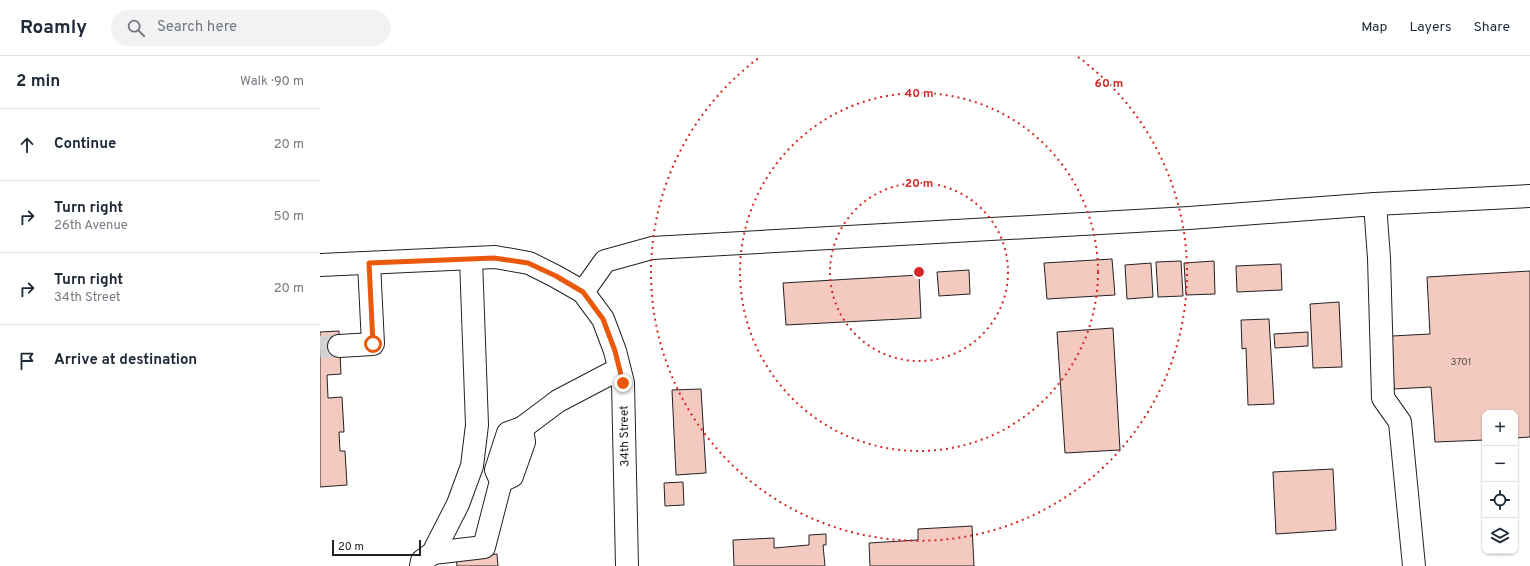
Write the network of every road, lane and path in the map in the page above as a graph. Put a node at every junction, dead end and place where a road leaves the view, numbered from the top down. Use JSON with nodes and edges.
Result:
{"nodes":[{"id":1,"x":1530,"y":196,"type":"edge"},
{"id":2,"x":1375,"y":204,"type":"junction"},
{"id":3,"x":471,"y":259,"type":"junction"},
{"id":4,"x":369,"y":263,"type":"junction"},
{"id":5,"x":320,"y":265,"type":"edge"},
{"id":6,"x":583,"y":292,"type":"junction"},
{"id":7,"x":340,"y":346,"type":"tunnel mouth"},
{"id":8,"x":619,"y":369,"type":"junction"},
{"id":9,"x":427,"y":560,"type":"edge"},
{"id":10,"x":627,"y":566,"type":"edge"},
{"id":11,"x":1414,"y":566,"type":"edge"}],
"edges":[{"from":1,"to":2,"type":"street"},
{"from":2,"to":6,"type":"street"},
{"from":2,"to":11,"type":"street"},
{"from":3,"to":4,"type":"street"},
{"from":3,"to":6,"type":"street"},
{"from":3,"to":9,"type":"street"},
{"from":4,"to":5,"type":"street"},
{"from":4,"to":7,"type":"street"},
{"from":6,"to":8,"type":"street","name":"34th Street"},
{"from":8,"to":9,"type":"street"},
{"from":8,"to":10,"type":"street","name":"34th Street"}]}
